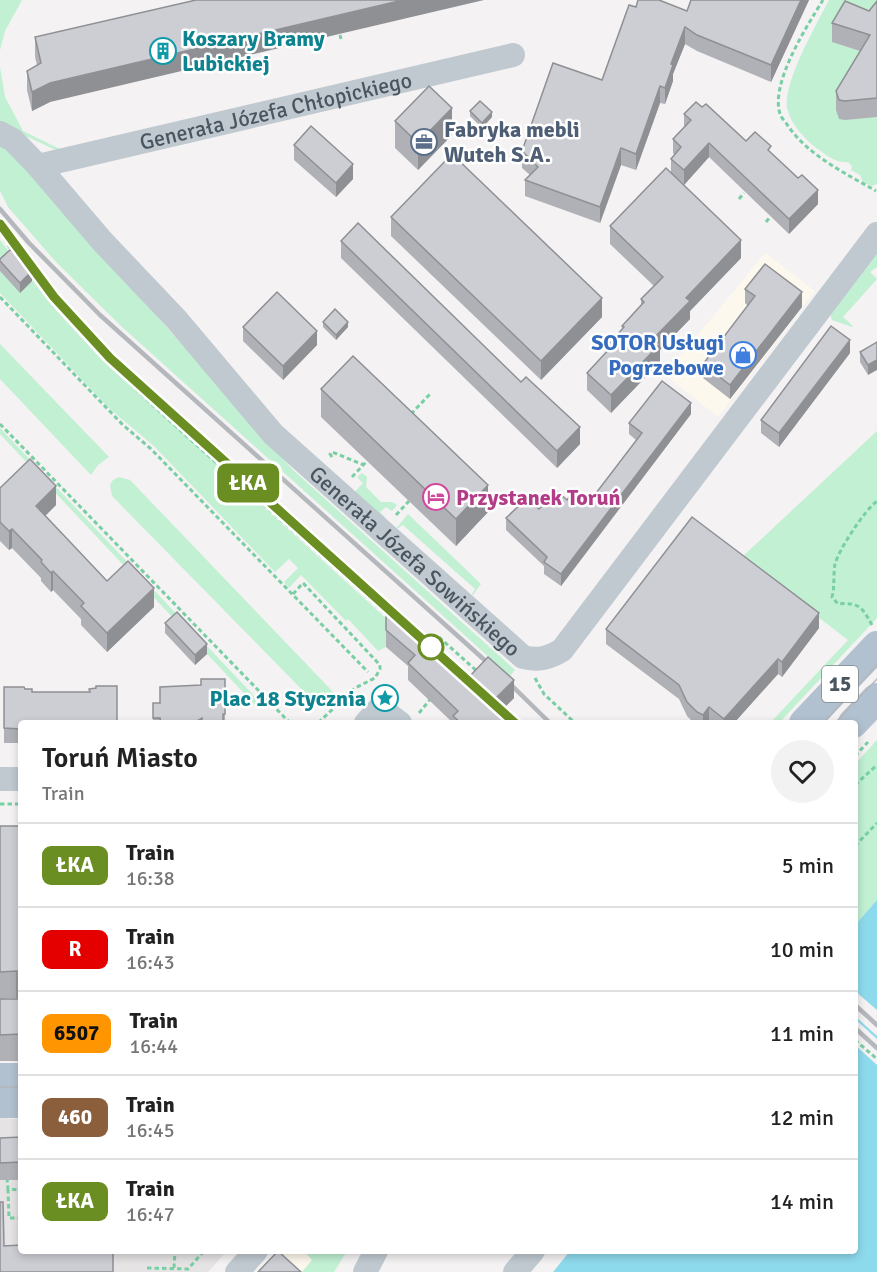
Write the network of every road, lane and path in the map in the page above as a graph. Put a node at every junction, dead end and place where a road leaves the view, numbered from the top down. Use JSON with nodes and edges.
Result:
{"nodes":[{"id":1,"x":823,"y":0,"type":"edge"},
{"id":2,"x":513,"y":55,"type":"dead end"},
{"id":3,"x":0,"y":133,"type":"edge"},
{"id":4,"x":38,"y":166,"type":"junction"},
{"id":5,"x":876,"y":191,"type":"edge"},
{"id":6,"x":744,"y":193,"type":"dead end"},
{"id":7,"x":739,"y":199,"type":"dead end"},
{"id":8,"x":770,"y":217,"type":"edge"},
{"id":9,"x":766,"y":222,"type":"dead end"},
{"id":10,"x":0,"y":232,"type":"edge"},
{"id":11,"x":877,"y":234,"type":"edge"},
{"id":12,"x":17,"y":257,"type":"edge"},
{"id":13,"x":24,"y":266,"type":"edge"},
{"id":14,"x":0,"y":297,"type":"edge"},
{"id":15,"x":431,"y":393,"type":"dead end"},
{"id":16,"x":406,"y":419,"type":"edge"},
{"id":17,"x":0,"y":424,"type":"edge"},
{"id":18,"x":335,"y":464,"type":"dead end"},
{"id":19,"x":364,"y":465,"type":"dead end"},
{"id":20,"x":877,"y":501,"type":"edge"},
{"id":21,"x":292,"y":595,"type":"junction"},
{"id":22,"x":391,"y":618,"type":"edge"},
{"id":23,"x":875,"y":636,"type":"edge"},
{"id":24,"x":439,"y":638,"type":"dead end"},
{"id":25,"x":524,"y":657,"type":"junction"},
{"id":26,"x":368,"y":672,"type":"dead end"},
{"id":27,"x":484,"y":678,"type":"edge"},
{"id":28,"x":438,"y":690,"type":"edge"},
{"id":29,"x":877,"y":698,"type":"edge"},
{"id":30,"x":408,"y":719,"type":"edge"},
{"id":31,"x":287,"y":720,"type":"edge"},
{"id":32,"x":321,"y":720,"type":"edge"},
{"id":33,"x":369,"y":720,"type":"edge"},
{"id":34,"x":572,"y":720,"type":"edge"},
{"id":35,"x":806,"y":720,"type":"edge"},
{"id":36,"x":856,"y":720,"type":"edge"},
{"id":37,"x":877,"y":765,"type":"edge"},
{"id":38,"x":0,"y":779,"type":"edge"},
{"id":39,"x":18,"y":779,"type":"edge"},
{"id":40,"x":858,"y":782,"type":"edge"},
{"id":41,"x":0,"y":804,"type":"edge"},
{"id":42,"x":18,"y":804,"type":"edge"},
{"id":43,"x":877,"y":823,"type":"edge"},
{"id":44,"x":858,"y":843,"type":"edge"},
{"id":45,"x":858,"y":1043,"type":"edge"},
{"id":46,"x":877,"y":1059,"type":"edge"},
{"id":47,"x":0,"y":1078,"type":"edge"},
{"id":48,"x":18,"y":1078,"type":"edge"},
{"id":49,"x":0,"y":1103,"type":"edge"},
{"id":50,"x":18,"y":1103,"type":"edge"},
{"id":51,"x":7,"y":1171,"type":"edge"},
{"id":52,"x":8,"y":1189,"type":"junction"},
{"id":53,"x":18,"y":1190,"type":"edge"},
{"id":54,"x":18,"y":1218,"type":"edge"},
{"id":55,"x":175,"y":1254,"type":"edge"},
{"id":56,"x":201,"y":1254,"type":"edge"},
{"id":57,"x":253,"y":1254,"type":"edge"},
{"id":58,"x":374,"y":1254,"type":"edge"},
{"id":59,"x":530,"y":1254,"type":"edge"},
{"id":60,"x":147,"y":1268,"type":"dead end"},
{"id":61,"x":174,"y":1269,"type":"junction"},
{"id":62,"x":237,"y":1272,"type":"edge"},
{"id":63,"x":364,"y":1272,"type":"edge"},
{"id":64,"x":515,"y":1272,"type":"edge"}],
"edges":[{"from":1,"to":5,"type":"path"},
{"from":2,"to":4,"type":"street","name":"Generała Józefa Chłopickiego"},
{"from":3,"to":4,"type":"street","name":"Generała Józefa Sowińskiego"},
{"from":4,"to":25,"type":"street","name":"Generała Józefa Sowińskiego"},
{"from":6,"to":7,"type":"path"},
{"from":8,"to":9,"type":"path"},
{"from":10,"to":12,"type":"path"},
{"from":11,"to":25,"type":"street","name":"Generała Józefa Sowińskiego"},
{"from":13,"to":22,"type":"path"},
{"from":14,"to":21,"type":"path"},
{"from":15,"to":16,"type":"path"},
{"from":17,"to":31,"type":"path"},
{"from":18,"to":19,"type":"path"},
{"from":20,"to":23,"type":"path"},
{"from":21,"to":26,"type":"path"},
{"from":21,"to":32,"type":"path"},
{"from":23,"to":35,"type":"main road","number":"15"},
{"from":24,"to":27,"type":"path"},
{"from":25,"to":34,"type":"path"},
{"from":28,"to":30,"type":"path"},
{"from":29,"to":36,"type":"main road","number":"15"},
{"from":30,"to":33,"type":"street"},
{"from":37,"to":40,"type":"path"},
{"from":38,"to":39,"type":"street"},
{"from":41,"to":42,"type":"path"},
{"from":43,"to":44,"type":"path"},
{"from":45,"to":46,"type":"path"},
{"from":47,"to":48,"type":"main road"},
{"from":49,"to":50,"type":"main road"},
{"from":51,"to":52,"type":"path"},
{"from":52,"to":53,"type":"path"},
{"from":52,"to":54,"type":"path"},
{"from":55,"to":61,"type":"path"},
{"from":56,"to":61,"type":"path"},
{"from":57,"to":62,"type":"street"},
{"from":58,"to":63,"type":"street"},
{"from":59,"to":64,"type":"street"},
{"from":60,"to":61,"type":"path"}]}
